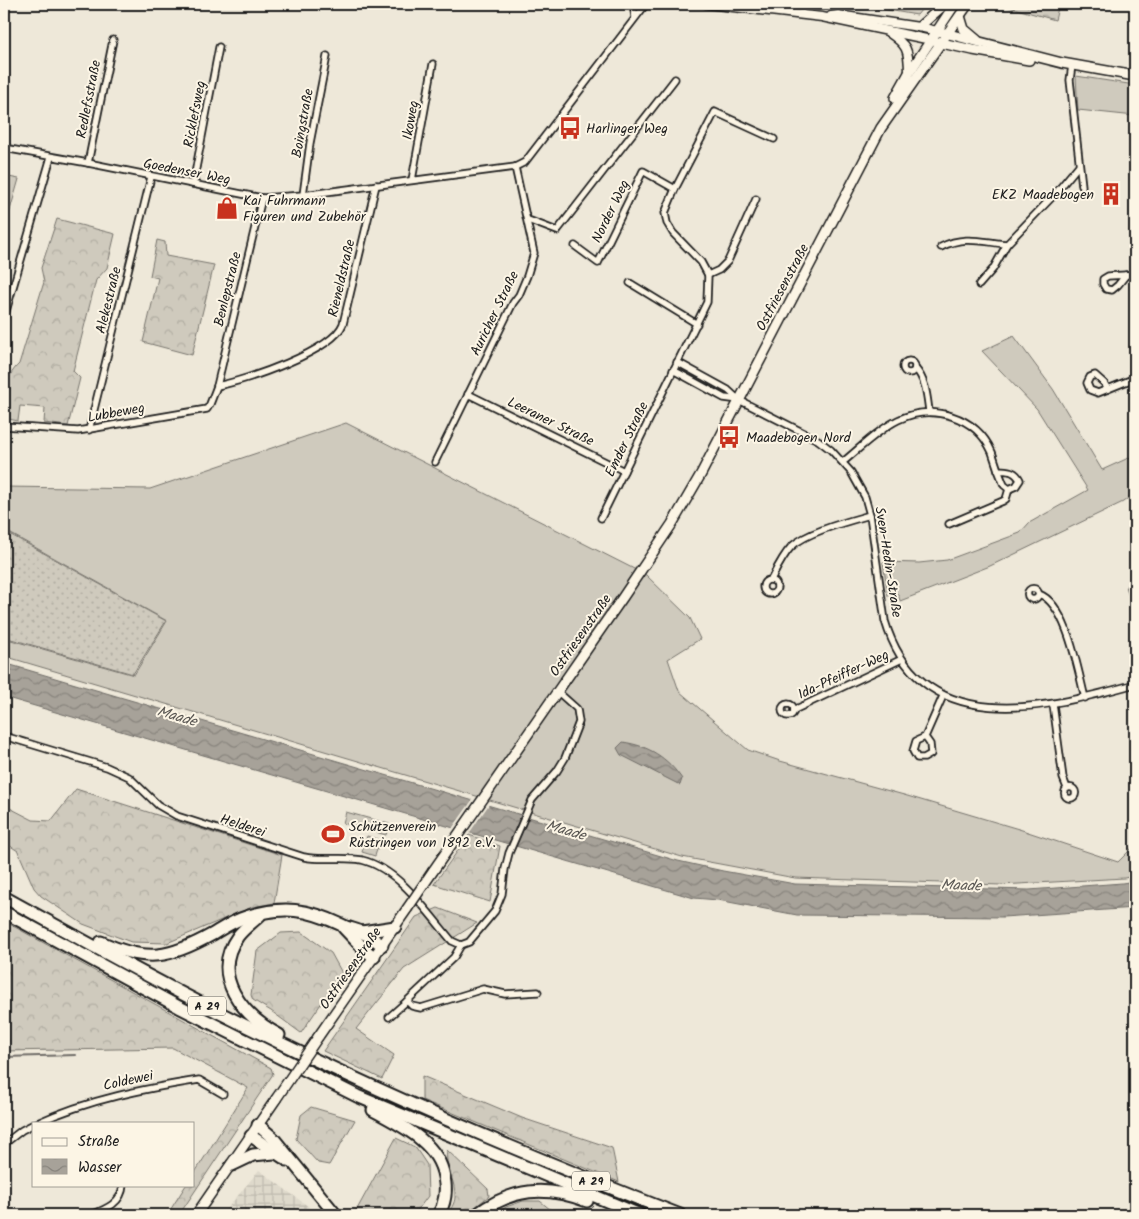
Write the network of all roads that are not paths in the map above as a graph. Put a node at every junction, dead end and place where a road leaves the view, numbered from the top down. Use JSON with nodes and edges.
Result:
{"nodes":[{"id":1,"x":633,"y":4,"type":"edge"},
{"id":2,"x":646,"y":4,"type":"edge"},
{"id":3,"x":707,"y":4,"type":"edge"},
{"id":4,"x":802,"y":4,"type":"edge"},
{"id":5,"x":945,"y":4,"type":"edge"},
{"id":6,"x":955,"y":4,"type":"edge"},
{"id":7,"x":968,"y":4,"type":"edge"},
{"id":8,"x":801,"y":14,"type":"junction"},
{"id":9,"x":960,"y":16,"type":"junction"},
{"id":10,"x":636,"y":17,"type":"junction"},
{"id":11,"x":822,"y":17,"type":"junction"},
{"id":12,"x":919,"y":27,"type":"junction"},
{"id":13,"x":884,"y":30,"type":"junction"},
{"id":14,"x":937,"y":32,"type":"junction"},
{"id":15,"x":946,"y":34,"type":"junction"},
{"id":16,"x":113,"y":40,"type":"dead end"},
{"id":17,"x":936,"y":41,"type":"junction"},
{"id":18,"x":980,"y":42,"type":"junction"},
{"id":19,"x":219,"y":48,"type":"dead end"},
{"id":20,"x":327,"y":56,"type":"dead end"},
{"id":21,"x":1062,"y":63,"type":"junction"},
{"id":22,"x":433,"y":64,"type":"dead end"},
{"id":23,"x":1072,"y":65,"type":"junction"},
{"id":24,"x":910,"y":72,"type":"junction"},
{"id":25,"x":1135,"y":76,"type":"edge"},
{"id":26,"x":674,"y":79,"type":"dead end"},
{"id":27,"x":881,"y":128,"type":"junction"},
{"id":28,"x":774,"y":139,"type":"dead end"},
{"id":29,"x":4,"y":148,"type":"edge"},
{"id":30,"x":51,"y":157,"type":"junction"},
{"id":31,"x":88,"y":163,"type":"junction"},
{"id":32,"x":1079,"y":165,"type":"junction"},
{"id":33,"x":515,"y":168,"type":"junction"},
{"id":34,"x":152,"y":177,"type":"junction"},
{"id":35,"x":412,"y":180,"type":"junction"},
{"id":36,"x":193,"y":184,"type":"junction"},
{"id":37,"x":376,"y":185,"type":"junction"},
{"id":38,"x":1082,"y":186,"type":"dead end"},
{"id":39,"x":675,"y":189,"type":"junction"},
{"id":40,"x":304,"y":195,"type":"junction"},
{"id":41,"x":262,"y":198,"type":"junction"},
{"id":42,"x":756,"y":199,"type":"dead end"},
{"id":43,"x":528,"y":220,"type":"junction"},
{"id":44,"x":1007,"y":244,"type":"junction"},
{"id":45,"x":576,"y":246,"type":"dead end"},
{"id":46,"x":942,"y":247,"type":"dead end"},
{"id":47,"x":1135,"y":274,"type":"edge"},
{"id":48,"x":708,"y":275,"type":"junction"},
{"id":49,"x":1126,"y":275,"type":"dead end"},
{"id":50,"x":630,"y":282,"type":"dead end"},
{"id":51,"x":979,"y":285,"type":"dead end"},
{"id":52,"x":4,"y":318,"type":"edge"},
{"id":53,"x":697,"y":324,"type":"junction"},
{"id":54,"x":678,"y":362,"type":"junction"},
{"id":55,"x":915,"y":368,"type":"dead end"},
{"id":56,"x":673,"y":370,"type":"junction"},
{"id":57,"x":1135,"y":378,"type":"edge"},
{"id":58,"x":217,"y":386,"type":"junction"},
{"id":59,"x":1108,"y":389,"type":"dead end"},
{"id":60,"x":468,"y":394,"type":"junction"},
{"id":61,"x":739,"y":400,"type":"junction"},
{"id":62,"x":929,"y":411,"type":"junction"},
{"id":63,"x":4,"y":426,"type":"edge"},
{"id":64,"x":89,"y":430,"type":"junction"},
{"id":65,"x":435,"y":462,"type":"dead end"},
{"id":66,"x":843,"y":462,"type":"junction"},
{"id":67,"x":998,"y":470,"type":"junction"},
{"id":68,"x":624,"y":471,"type":"junction"},
{"id":69,"x":1009,"y":489,"type":"junction"},
{"id":70,"x":870,"y":515,"type":"junction"},
{"id":71,"x":601,"y":518,"type":"dead end"},
{"id":72,"x":949,"y":524,"type":"dead end"},
{"id":73,"x":772,"y":580,"type":"dead end"},
{"id":74,"x":1039,"y":594,"type":"dead end"},
{"id":75,"x":902,"y":659,"type":"junction"},
{"id":76,"x":1135,"y":684,"type":"edge"},
{"id":77,"x":558,"y":692,"type":"junction"},
{"id":78,"x":943,"y":696,"type":"junction"},
{"id":79,"x":1085,"y":698,"type":"junction"},
{"id":80,"x":1053,"y":704,"type":"junction"},
{"id":81,"x":794,"y":710,"type":"dead end"},
{"id":82,"x":4,"y":736,"type":"edge"},
{"id":83,"x":925,"y":737,"type":"dead end"},
{"id":84,"x":1067,"y":788,"type":"dead end"},
{"id":85,"x":4,"y":897,"type":"edge"},
{"id":86,"x":4,"y":912,"type":"edge"},
{"id":87,"x":263,"y":913,"type":"junction"},
{"id":88,"x":343,"y":926,"type":"junction"},
{"id":89,"x":395,"y":927,"type":"junction"},
{"id":90,"x":362,"y":932,"type":"junction"},
{"id":91,"x":76,"y":937,"type":"junction"},
{"id":92,"x":382,"y":945,"type":"junction"},
{"id":93,"x":460,"y":945,"type":"junction"},
{"id":94,"x":374,"y":957,"type":"junction"},
{"id":95,"x":538,"y":992,"type":"dead end"},
{"id":96,"x":407,"y":1001,"type":"junction"},
{"id":97,"x":388,"y":1017,"type":"dead end"},
{"id":98,"x":340,"y":1072,"type":"junction"},
{"id":99,"x":223,"y":1094,"type":"dead end"},
{"id":100,"x":357,"y":1096,"type":"junction"},
{"id":101,"x":39,"y":1122,"type":"edge"},
{"id":102,"x":32,"y":1125,"type":"edge"},
{"id":103,"x":258,"y":1125,"type":"junction"},
{"id":104,"x":251,"y":1136,"type":"junction"},
{"id":105,"x":4,"y":1144,"type":"edge"},
{"id":106,"x":274,"y":1153,"type":"junction"},
{"id":107,"x":293,"y":1163,"type":"junction"},
{"id":108,"x":232,"y":1165,"type":"junction"},
{"id":109,"x":123,"y":1186,"type":"edge"},
{"id":110,"x":621,"y":1208,"type":"junction"},
{"id":111,"x":91,"y":1215,"type":"edge"},
{"id":112,"x":196,"y":1215,"type":"edge"},
{"id":113,"x":336,"y":1215,"type":"edge"},
{"id":114,"x":438,"y":1215,"type":"edge"},
{"id":115,"x":476,"y":1215,"type":"edge"},
{"id":116,"x":640,"y":1215,"type":"edge"},
{"id":117,"x":680,"y":1215,"type":"edge"}],
"edges":[{"from":1,"to":10,"type":"street"},
{"from":2,"to":10,"type":"street"},
{"from":3,"to":8,"type":"street"},
{"from":4,"to":8,"type":"street"},
{"from":5,"to":12,"type":"main road"},
{"from":6,"to":14,"type":"main road"},
{"from":7,"to":9,"type":"main road"},
{"from":8,"to":11,"type":"street"},
{"from":9,"to":15,"type":"main road"},
{"from":9,"to":18,"type":"main road"},
{"from":10,"to":33,"type":"street"},
{"from":11,"to":12,"type":"street"},
{"from":11,"to":13,"type":"street"},
{"from":12,"to":14,"type":"street"},
{"from":13,"to":17,"type":"street"},
{"from":13,"to":24,"type":"street"},
{"from":14,"to":15,"type":"main road"},
{"from":14,"to":17,"type":"main road"},
{"from":15,"to":17,"type":"main road"},
{"from":15,"to":18,"type":"main road"},
{"from":16,"to":31,"type":"street","name":"Redlefsstraße"},
{"from":17,"to":21,"type":"main road"},
{"from":17,"to":24,"type":"main road"},
{"from":17,"to":27,"type":"main road","name":"Ostfriesenstraße"},
{"from":18,"to":21,"type":"main road"},
{"from":19,"to":36,"type":"street","name":"Ricklefsweg"},
{"from":20,"to":40,"type":"street","name":"Boingstraße"},
{"from":21,"to":23,"type":"main road"},
{"from":22,"to":35,"type":"street","name":"Ikoweg"},
{"from":23,"to":25,"type":"main road"},
{"from":23,"to":32,"type":"street"},
{"from":24,"to":27,"type":"main road"},
{"from":26,"to":43,"type":"street"},
{"from":27,"to":61,"type":"main road","name":"Ostfriesenstraße"},
{"from":28,"to":39,"type":"street"},
{"from":29,"to":30,"type":"street","name":"Goedenser Weg"},
{"from":30,"to":31,"type":"street","name":"Goedenser Weg"},
{"from":30,"to":52,"type":"street"},
{"from":31,"to":34,"type":"street","name":"Goedenser Weg"},
{"from":32,"to":38,"type":"street"},
{"from":32,"to":44,"type":"street"},
{"from":33,"to":35,"type":"street","name":"Goedenser Weg"},
{"from":33,"to":43,"type":"street","name":"Auricher Straße"},
{"from":34,"to":36,"type":"street","name":"Goedenser Weg"},
{"from":34,"to":64,"type":"street","name":"Alekestraße"},
{"from":35,"to":37,"type":"street","name":"Goedenser Weg"},
{"from":36,"to":41,"type":"street","name":"Goedenser Weg"},
{"from":37,"to":40,"type":"street","name":"Goedenser Weg"},
{"from":37,"to":58,"type":"street","name":"Rieneldstraße"},
{"from":39,"to":45,"type":"street","name":"Norder Weg"},
{"from":39,"to":48,"type":"street"},
{"from":40,"to":41,"type":"street","name":"Goedenser Weg"},
{"from":41,"to":58,"type":"street","name":"Benlepstraße"},
{"from":42,"to":48,"type":"street"},
{"from":43,"to":60,"type":"street","name":"Auricher Straße"},
{"from":44,"to":46,"type":"street"},
{"from":44,"to":51,"type":"street"},
{"from":47,"to":49,"type":"street"},
{"from":48,"to":53,"type":"street","name":"Emder Straße"},
{"from":50,"to":53,"type":"street"},
{"from":53,"to":54,"type":"street","name":"Emder Straße"},
{"from":54,"to":56,"type":"street","name":"Emder Straße"},
{"from":54,"to":61,"type":"street"},
{"from":55,"to":62,"type":"street"},
{"from":56,"to":61,"type":"street"},
{"from":56,"to":68,"type":"street","name":"Emder Straße"},
{"from":57,"to":59,"type":"street"},
{"from":58,"to":64,"type":"street","name":"Lubbeweg"},
{"from":60,"to":65,"type":"street","name":"Auricher Straße"},
{"from":60,"to":68,"type":"street","name":"Leeraner Straße"},
{"from":61,"to":66,"type":"street","name":"Sven-Hedin-Straße"},
{"from":61,"to":77,"type":"main road","name":"Ostfriesenstraße"},
{"from":62,"to":66,"type":"street"},
{"from":62,"to":67,"type":"street"},
{"from":63,"to":64,"type":"street","name":"Lubbeweg"},
{"from":66,"to":70,"type":"street","name":"Sven-Hedin-Straße"},
{"from":67,"to":69,"type":"street"},
{"from":67,"to":69,"type":"street"},
{"from":68,"to":71,"type":"street","name":"Emder Straße"},
{"from":69,"to":72,"type":"street"},
{"from":70,"to":73,"type":"street"},
{"from":70,"to":75,"type":"street","name":"Sven-Hedin-Straße"},
{"from":74,"to":79,"type":"street"},
{"from":75,"to":78,"type":"street","name":"Sven-Hedin-Straße"},
{"from":75,"to":81,"type":"street","name":"Ida-Pfeiffer-Weg"},
{"from":76,"to":79,"type":"street","name":"Sven-Hedin-Straße"},
{"from":77,"to":89,"type":"main road","name":"Ostfriesenstraße","bridge":true},
{"from":77,"to":93,"type":"street"},
{"from":78,"to":80,"type":"street","name":"Sven-Hedin-Straße"},
{"from":78,"to":83,"type":"street"},
{"from":79,"to":80,"type":"street","name":"Sven-Hedin-Straße"},
{"from":80,"to":84,"type":"street"},
{"from":82,"to":93,"type":"street","name":"Helderei"},
{"from":85,"to":91,"type":"highway","number":"A 29"},
{"from":86,"to":100,"type":"highway","number":"A 29"},
{"from":87,"to":88,"type":"highway"},
{"from":87,"to":91,"type":"highway"},
{"from":87,"to":98,"type":"highway"},
{"from":88,"to":90,"type":"highway"},
{"from":88,"to":94,"type":"highway"},
{"from":89,"to":90,"type":"highway"},
{"from":89,"to":92,"type":"main road","name":"Ostfriesenstraße"},
{"from":90,"to":92,"type":"highway"},
{"from":91,"to":98,"type":"highway","number":"A 29"},
{"from":92,"to":94,"type":"main road","name":"Ostfriesenstraße"},
{"from":93,"to":96,"type":"street"},
{"from":94,"to":103,"type":"main road","name":"Ostfriesenstraße","bridge":true},
{"from":95,"to":96,"type":"street"},
{"from":96,"to":97,"type":"street"},
{"from":98,"to":117,"type":"highway","number":"A 29"},
{"from":99,"to":101,"type":"street","name":"Coldewei"},
{"from":100,"to":110,"type":"highway","number":"A 29"},
{"from":100,"to":114,"type":"highway"},
{"from":102,"to":105,"type":"street"},
{"from":103,"to":104,"type":"main road","name":"Ostfriesenstraße"},
{"from":103,"to":107,"type":"highway"},
{"from":104,"to":106,"type":"highway"},
{"from":104,"to":108,"type":"main road","name":"Ostfriesenstraße"},
{"from":106,"to":107,"type":"highway"},
{"from":106,"to":108,"type":"highway"},
{"from":107,"to":113,"type":"highway"},
{"from":108,"to":112,"type":"main road","name":"Ostfriesenstraße"},
{"from":109,"to":111,"type":"street"},
{"from":110,"to":115,"type":"highway"},
{"from":110,"to":116,"type":"highway","number":"A 29"}]}
